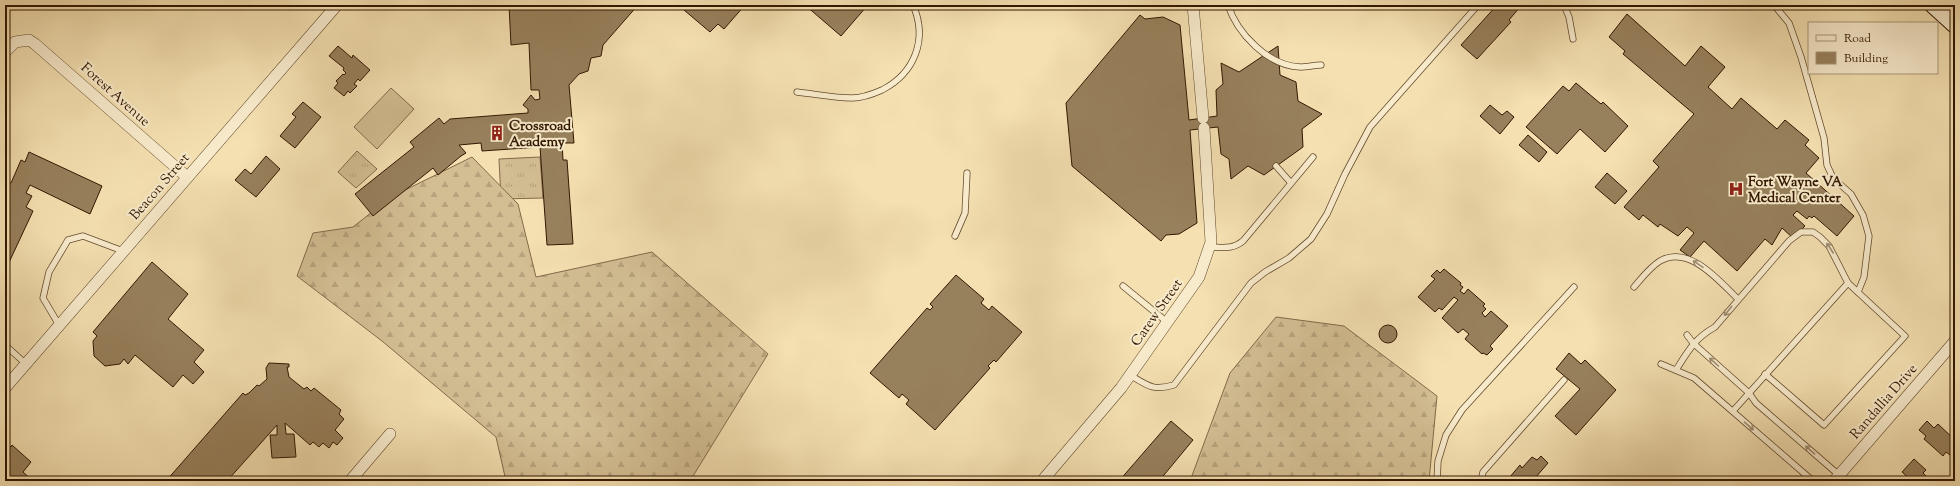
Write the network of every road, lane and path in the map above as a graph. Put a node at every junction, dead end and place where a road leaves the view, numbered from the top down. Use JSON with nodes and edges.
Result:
{"nodes":[{"id":1,"x":337,"y":5,"type":"edge"},
{"id":2,"x":913,"y":5,"type":"edge"},
{"id":3,"x":1193,"y":5,"type":"edge"},
{"id":4,"x":1228,"y":5,"type":"edge"},
{"id":5,"x":1478,"y":5,"type":"edge"},
{"id":6,"x":1564,"y":5,"type":"edge"},
{"id":7,"x":1774,"y":5,"type":"edge"},
{"id":8,"x":1933,"y":5,"type":"edge"},
{"id":9,"x":1955,"y":25,"type":"edge"},
{"id":10,"x":1573,"y":39,"type":"dead end"},
{"id":11,"x":5,"y":52,"type":"edge"},
{"id":12,"x":1322,"y":65,"type":"dead end"},
{"id":13,"x":797,"y":92,"type":"dead end"},
{"id":14,"x":1313,"y":157,"type":"dead end"},
{"id":15,"x":1276,"y":166,"type":"dead end"},
{"id":16,"x":967,"y":173,"type":"dead end"},
{"id":17,"x":187,"y":177,"type":"junction"},
{"id":18,"x":1291,"y":184,"type":"junction"},
{"id":19,"x":955,"y":236,"type":"dead end"},
{"id":20,"x":1209,"y":247,"type":"junction"},
{"id":21,"x":122,"y":251,"type":"junction"},
{"id":22,"x":1848,"y":283,"type":"junction"},
{"id":23,"x":1123,"y":286,"type":"dead end"},
{"id":24,"x":1574,"y":287,"type":"dead end"},
{"id":25,"x":1634,"y":287,"type":"dead end"},
{"id":26,"x":1858,"y":292,"type":"junction"},
{"id":27,"x":1738,"y":299,"type":"junction"},
{"id":28,"x":1167,"y":322,"type":"junction"},
{"id":29,"x":59,"y":325,"type":"junction"},
{"id":30,"x":1687,"y":335,"type":"dead end"},
{"id":31,"x":1955,"y":341,"type":"edge"},
{"id":32,"x":1693,"y":343,"type":"junction"},
{"id":33,"x":5,"y":345,"type":"edge"},
{"id":34,"x":26,"y":364,"type":"junction"},
{"id":35,"x":1661,"y":364,"type":"dead end"},
{"id":36,"x":1676,"y":370,"type":"junction"},
{"id":37,"x":1765,"y":374,"type":"junction"},
{"id":38,"x":1130,"y":375,"type":"junction"},
{"id":39,"x":1564,"y":380,"type":"dead end"},
{"id":40,"x":5,"y":388,"type":"edge"},
{"id":41,"x":1749,"y":393,"type":"junction"},
{"id":42,"x":1732,"y":411,"type":"junction"},
{"id":43,"x":390,"y":434,"type":"dead end"},
{"id":44,"x":1837,"y":478,"type":"edge"},
{"id":45,"x":350,"y":481,"type":"edge"},
{"id":46,"x":1042,"y":481,"type":"edge"},
{"id":47,"x":1438,"y":481,"type":"edge"},
{"id":48,"x":1481,"y":481,"type":"edge"},
{"id":49,"x":1813,"y":481,"type":"edge"}],
"edges":[{"from":1,"to":17,"type":"street","name":"Beacon Street"},
{"from":2,"to":13,"type":"lane"},
{"from":3,"to":20,"type":"street","name":"Carew Street"},
{"from":4,"to":12,"type":"lane"},
{"from":5,"to":38,"type":"lane"},
{"from":6,"to":10,"type":"lane"},
{"from":7,"to":26,"type":"lane"},
{"from":8,"to":9,"type":"main road"},
{"from":11,"to":17,"type":"street","name":"Forest Avenue"},
{"from":14,"to":18,"type":"lane"},
{"from":15,"to":18,"type":"lane"},
{"from":16,"to":19,"type":"lane"},
{"from":17,"to":21,"type":"street","name":"Beacon Street"},
{"from":18,"to":20,"type":"lane"},
{"from":20,"to":28,"type":"street","name":"Carew Street"},
{"from":21,"to":29,"type":"street","name":"Beacon Street"},
{"from":21,"to":29,"type":"lane"},
{"from":22,"to":26,"type":"lane"},
{"from":22,"to":27,"type":"lane","one_way":true},
{"from":22,"to":37,"type":"lane"},
{"from":23,"to":28,"type":"lane"},
{"from":24,"to":47,"type":"lane"},
{"from":27,"to":25,"type":"lane","one_way":true},
{"from":26,"to":37,"type":"lane"},
{"from":27,"to":32,"type":"lane","one_way":true},
{"from":28,"to":38,"type":"street","name":"Carew Street"},
{"from":29,"to":34,"type":"street","name":"Beacon Street"},
{"from":30,"to":32,"type":"lane"},
{"from":31,"to":44,"type":"street","name":"Randallia Drive"},
{"from":32,"to":36,"type":"lane"},
{"from":41,"to":32,"type":"lane","one_way":true},
{"from":33,"to":34,"type":"lane"},
{"from":34,"to":40,"type":"street","name":"Beacon Street"},
{"from":35,"to":36,"type":"lane"},
{"from":36,"to":42,"type":"lane"},
{"from":37,"to":41,"type":"lane"},
{"from":38,"to":46,"type":"street","name":"Carew Street"},
{"from":39,"to":48,"type":"lane"},
{"from":41,"to":42,"type":"lane"},
{"from":44,"to":41,"type":"lane","one_way":true},
{"from":42,"to":49,"type":"lane","one_way":true},
{"from":43,"to":45,"type":"street"}]}
